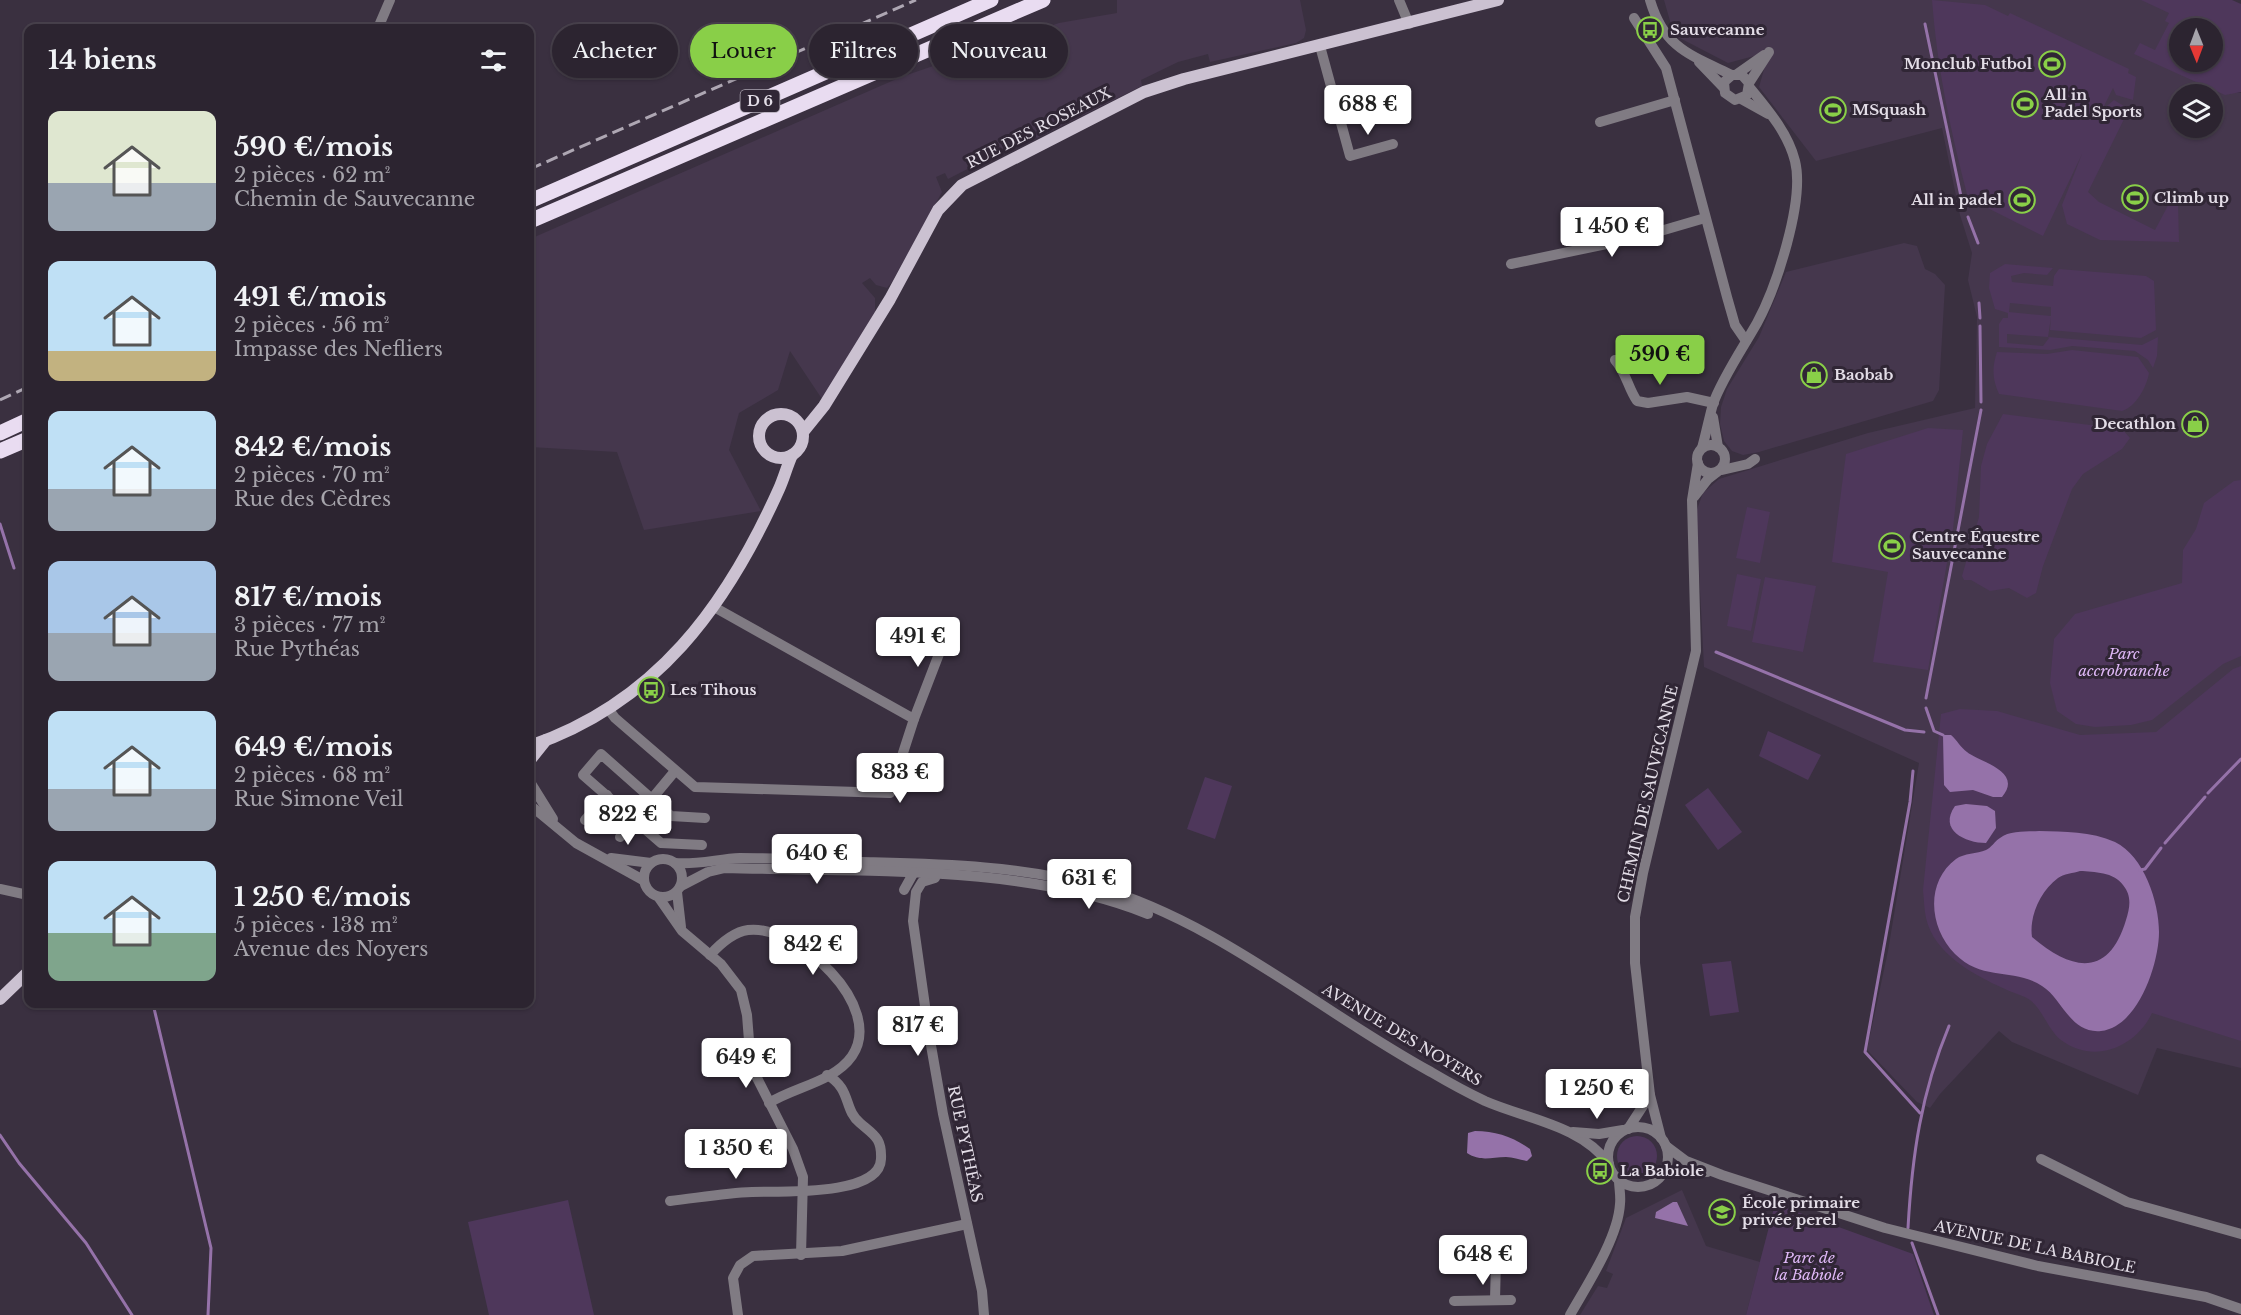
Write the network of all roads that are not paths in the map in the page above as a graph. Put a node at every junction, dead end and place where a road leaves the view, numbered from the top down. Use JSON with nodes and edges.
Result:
{"nodes":[{"id":1,"x":390,"y":0,"type":"edge"},
{"id":2,"x":991,"y":0,"type":"edge"},
{"id":3,"x":1037,"y":0,"type":"edge"},
{"id":4,"x":1043,"y":0,"type":"edge"},
{"id":5,"x":1399,"y":0,"type":"edge"},
{"id":6,"x":1498,"y":0,"type":"edge"},
{"id":7,"x":1650,"y":0,"type":"edge"},
{"id":8,"x":1634,"y":18,"type":"dead end"},
{"id":9,"x":380,"y":24,"type":"edge"},
{"id":10,"x":984,"y":24,"type":"edge"},
{"id":11,"x":987,"y":24,"type":"edge"},
{"id":12,"x":1410,"y":24,"type":"junction"},
{"id":13,"x":1320,"y":46,"type":"junction"},
{"id":14,"x":930,"y":48,"type":"edge"},
{"id":15,"x":1695,"y":57,"type":"junction"},
{"id":16,"x":1734,"y":74,"type":"junction"},
{"id":17,"x":1749,"y":86,"type":"junction"},
{"id":18,"x":1723,"y":87,"type":"junction"},
{"id":19,"x":1741,"y":99,"type":"junction"},
{"id":20,"x":1675,"y":100,"type":"junction"},
{"id":21,"x":1773,"y":117,"type":"junction"},
{"id":22,"x":1600,"y":122,"type":"dead end"},
{"id":23,"x":1393,"y":144,"type":"dead end"},
{"id":24,"x":534,"y":199,"type":"edge"},
{"id":25,"x":534,"y":218,"type":"edge"},
{"id":26,"x":1705,"y":218,"type":"junction"},
{"id":27,"x":1511,"y":264,"type":"dead end"},
{"id":28,"x":1746,"y":341,"type":"junction"},
{"id":29,"x":1616,"y":360,"type":"dead end"},
{"id":30,"x":1713,"y":408,"type":"junction"},
{"id":31,"x":817,"y":415,"type":"junction"},
{"id":32,"x":798,"y":420,"type":"junction"},
{"id":33,"x":24,"y":422,"type":"edge"},
{"id":34,"x":803,"y":432,"type":"junction"},
{"id":35,"x":0,"y":433,"type":"edge"},
{"id":36,"x":24,"y":441,"type":"edge"},
{"id":37,"x":1702,"y":448,"type":"junction"},
{"id":38,"x":1721,"y":449,"type":"junction"},
{"id":39,"x":0,"y":451,"type":"edge"},
{"id":40,"x":792,"y":455,"type":"junction"},
{"id":41,"x":777,"y":458,"type":"junction"},
{"id":42,"x":1698,"y":463,"type":"junction"},
{"id":43,"x":1719,"y":471,"type":"junction"},
{"id":44,"x":783,"y":475,"type":"junction"},
{"id":45,"x":1692,"y":500,"type":"junction"},
{"id":46,"x":714,"y":607,"type":"junction"},
{"id":47,"x":949,"y":628,"type":"dead end"},
{"id":48,"x":609,"y":710,"type":"junction"},
{"id":49,"x":914,"y":719,"type":"junction"},
{"id":50,"x":546,"y":740,"type":"junction"},
{"id":51,"x":534,"y":744,"type":"edge"},
{"id":52,"x":534,"y":755,"type":"edge"},
{"id":53,"x":675,"y":771,"type":"junction"},
{"id":54,"x":534,"y":788,"type":"edge"},
{"id":55,"x":607,"y":795,"type":"junction"},
{"id":56,"x":652,"y":798,"type":"junction"},
{"id":57,"x":534,"y":808,"type":"edge"},
{"id":58,"x":705,"y":818,"type":"dead end"},
{"id":59,"x":636,"y":819,"type":"junction"},
{"id":60,"x":585,"y":820,"type":"dead end"},
{"id":61,"x":562,"y":832,"type":"junction"},
{"id":62,"x":620,"y":837,"type":"dead end"},
{"id":63,"x":702,"y":845,"type":"dead end"},
{"id":64,"x":602,"y":857,"type":"junction"},
{"id":65,"x":651,"y":863,"type":"junction"},
{"id":66,"x":675,"y":863,"type":"junction"},
{"id":67,"x":948,"y":865,"type":"junction"},
{"id":68,"x":885,"y":873,"type":"junction"},
{"id":69,"x":911,"y":874,"type":"junction"},
{"id":70,"x":941,"y":876,"type":"junction"},
{"id":71,"x":643,"y":880,"type":"junction"},
{"id":72,"x":0,"y":889,"type":"edge"},
{"id":73,"x":679,"y":889,"type":"junction"},
{"id":74,"x":904,"y":890,"type":"junction"},
{"id":75,"x":24,"y":894,"type":"edge"},
{"id":76,"x":659,"y":898,"type":"junction"},
{"id":77,"x":912,"y":908,"type":"junction"},
{"id":78,"x":682,"y":931,"type":"junction"},
{"id":79,"x":1227,"y":947,"type":"junction"},
{"id":80,"x":710,"y":955,"type":"junction"},
{"id":81,"x":24,"y":976,"type":"edge"},
{"id":82,"x":0,"y":999,"type":"edge"},
{"id":83,"x":827,"y":1075,"type":"junction"},
{"id":84,"x":1650,"y":1095,"type":"junction"},
{"id":85,"x":769,"y":1103,"type":"junction"},
{"id":86,"x":1627,"y":1129,"type":"junction"},
{"id":87,"x":1570,"y":1132,"type":"junction"},
{"id":88,"x":1663,"y":1142,"type":"junction"},
{"id":89,"x":2041,"y":1160,"type":"dead end"},
{"id":90,"x":1609,"y":1164,"type":"junction"},
{"id":91,"x":1663,"y":1173,"type":"junction"},
{"id":92,"x":1722,"y":1174,"type":"junction"},
{"id":93,"x":1619,"y":1180,"type":"junction"},
{"id":94,"x":1635,"y":1187,"type":"junction"},
{"id":95,"x":804,"y":1193,"type":"junction"},
{"id":96,"x":670,"y":1201,"type":"dead end"},
{"id":97,"x":1621,"y":1204,"type":"junction"},
{"id":98,"x":967,"y":1224,"type":"junction"},
{"id":99,"x":2241,"y":1234,"type":"edge"},
{"id":100,"x":801,"y":1255,"type":"junction"},
{"id":101,"x":1496,"y":1258,"type":"dead end"},
{"id":102,"x":1495,"y":1300,"type":"junction"},
{"id":103,"x":1511,"y":1300,"type":"dead end"},
{"id":104,"x":1454,"y":1301,"type":"dead end"},
{"id":105,"x":2241,"y":1309,"type":"edge"},
{"id":106,"x":738,"y":1315,"type":"edge"},
{"id":107,"x":984,"y":1315,"type":"edge"},
{"id":108,"x":1569,"y":1315,"type":"edge"}],
"edges":[{"from":1,"to":9,"type":"street"},
{"from":2,"to":24,"type":"highway","number":"D 6"},
{"from":3,"to":10,"type":"highway"},
{"from":4,"to":11,"type":"highway"},
{"from":5,"to":12,"type":"street"},
{"from":6,"to":12,"type":"main road","name":"RUE DES ROSEAUX"},
{"from":7,"to":15,"type":"street"},
{"from":8,"to":20,"type":"street"},
{"from":12,"to":13,"type":"main road","name":"RUE DES ROSEAUX"},
{"from":13,"to":23,"type":"street"},
{"from":13,"to":31,"type":"main road","name":"RUE DES ROSEAUX"},
{"from":14,"to":25,"type":"highway","number":"D 6"},
{"from":15,"to":16,"type":"street"},
{"from":15,"to":18,"type":"street"},
{"from":16,"to":17,"type":"street"},
{"from":16,"to":17,"type":"street"},
{"from":16,"to":18,"type":"street"},
{"from":17,"to":19,"type":"street"},
{"from":17,"to":21,"type":"street"},
{"from":18,"to":19,"type":"street"},
{"from":19,"to":21,"type":"street"},
{"from":20,"to":22,"type":"street"},
{"from":20,"to":26,"type":"street"},
{"from":21,"to":28,"type":"street"},
{"from":26,"to":27,"type":"street"},
{"from":26,"to":28,"type":"street"},
{"from":28,"to":30,"type":"street"},
{"from":29,"to":30,"type":"street"},
{"from":30,"to":37,"type":"street"},
{"from":30,"to":38,"type":"street"},
{"from":31,"to":32,"type":"main road"},
{"from":31,"to":34,"type":"main road","name":"RUE DES ROSEAUX"},
{"from":32,"to":34,"type":"main road"},
{"from":32,"to":41,"type":"main road"},
{"from":33,"to":35,"type":"highway"},
{"from":34,"to":40,"type":"main road","name":"RUE DES ROSEAUX"},
{"from":36,"to":39,"type":"highway"},
{"from":37,"to":38,"type":"street"},
{"from":37,"to":42,"type":"street"},
{"from":38,"to":43,"type":"street"},
{"from":38,"to":43,"type":"street"},
{"from":40,"to":41,"type":"main road"},
{"from":40,"to":44,"type":"main road","name":"RUE DES ROSEAUX"},
{"from":41,"to":44,"type":"main road"},
{"from":42,"to":43,"type":"street"},
{"from":42,"to":45,"type":"street","name":"CHEMIN DE SAUVECANNE"},
{"from":43,"to":45,"type":"street"},
{"from":44,"to":46,"type":"main road","name":"RUE DES ROSEAUX"},
{"from":45,"to":84,"type":"street","name":"CHEMIN DE SAUVECANNE"},
{"from":46,"to":48,"type":"main road","name":"RUE DES ROSEAUX"},
{"from":46,"to":49,"type":"street"},
{"from":47,"to":49,"type":"street"},
{"from":48,"to":50,"type":"main road","name":"RUE DES ROSEAUX"},
{"from":48,"to":53,"type":"street"},
{"from":49,"to":53,"type":"street"},
{"from":50,"to":51,"type":"main road","name":"RUE DES ROSEAUX"},
{"from":50,"to":52,"type":"main road","name":"RUE DES ROSEAUX"},
{"from":53,"to":56,"type":"street"},
{"from":54,"to":61,"type":"street"},
{"from":55,"to":56,"type":"street"},
{"from":55,"to":59,"type":"street"},
{"from":55,"to":60,"type":"street"},
{"from":56,"to":58,"type":"street"},
{"from":56,"to":59,"type":"street"},
{"from":57,"to":61,"type":"street"},
{"from":59,"to":62,"type":"street"},
{"from":59,"to":63,"type":"street"},
{"from":61,"to":64,"type":"street"},
{"from":64,"to":65,"type":"street"},
{"from":64,"to":71,"type":"street"},
{"from":65,"to":66,"type":"street"},
{"from":65,"to":71,"type":"street"},
{"from":66,"to":67,"type":"street","name":"AVENUE DES NOYERS"},
{"from":66,"to":73,"type":"street"},
{"from":67,"to":69,"type":"street"},
{"from":67,"to":79,"type":"street","name":"AVENUE DES NOYERS"},
{"from":68,"to":69,"type":"street","name":"AVENUE DES NOYERS"},
{"from":68,"to":73,"type":"street","name":"AVENUE DES NOYERS"},
{"from":68,"to":74,"type":"street"},
{"from":69,"to":70,"type":"street","name":"AVENUE DES NOYERS"},
{"from":69,"to":74,"type":"street"},
{"from":70,"to":77,"type":"street"},
{"from":70,"to":79,"type":"street","name":"AVENUE DES NOYERS"},
{"from":71,"to":76,"type":"street"},
{"from":72,"to":75,"type":"street"},
{"from":73,"to":76,"type":"street"},
{"from":73,"to":78,"type":"street"},
{"from":74,"to":77,"type":"street","name":"RUE PYTHÉAS"},
{"from":76,"to":78,"type":"street"},
{"from":77,"to":98,"type":"street","name":"RUE PYTHÉAS"},
{"from":78,"to":80,"type":"street"},
{"from":79,"to":87,"type":"street","name":"AVENUE DES NOYERS"},
{"from":80,"to":83,"type":"street"},
{"from":80,"to":85,"type":"street"},
{"from":81,"to":82,"type":"main road"},
{"from":83,"to":85,"type":"street"},
{"from":83,"to":95,"type":"street"},
{"from":84,"to":86,"type":"street"},
{"from":84,"to":88,"type":"street","name":"CHEMIN DE SAUVECANNE"},
{"from":85,"to":95,"type":"street"},
{"from":86,"to":87,"type":"street","name":"AVENUE DES NOYERS"},
{"from":86,"to":88,"type":"street"},
{"from":86,"to":90,"type":"street"},
{"from":87,"to":90,"type":"street","name":"AVENUE DES NOYERS"},
{"from":88,"to":91,"type":"street"},
{"from":88,"to":92,"type":"street","name":"AVENUE DE LA BABIOLE"},
{"from":89,"to":99,"type":"street"},
{"from":90,"to":93,"type":"street"},
{"from":91,"to":92,"type":"street","name":"AVENUE DE LA BABIOLE"},
{"from":91,"to":94,"type":"street"},
{"from":92,"to":105,"type":"street","name":"AVENUE DE LA BABIOLE"},
{"from":93,"to":94,"type":"street"},
{"from":93,"to":97,"type":"street"},
{"from":94,"to":97,"type":"street"},
{"from":95,"to":96,"type":"street"},
{"from":95,"to":100,"type":"street"},
{"from":97,"to":108,"type":"street"},
{"from":98,"to":100,"type":"street"},
{"from":98,"to":107,"type":"street","name":"RUE PYTHÉAS"},
{"from":100,"to":106,"type":"street"},
{"from":101,"to":102,"type":"street"},
{"from":102,"to":103,"type":"street"},
{"from":102,"to":104,"type":"street"}]}
